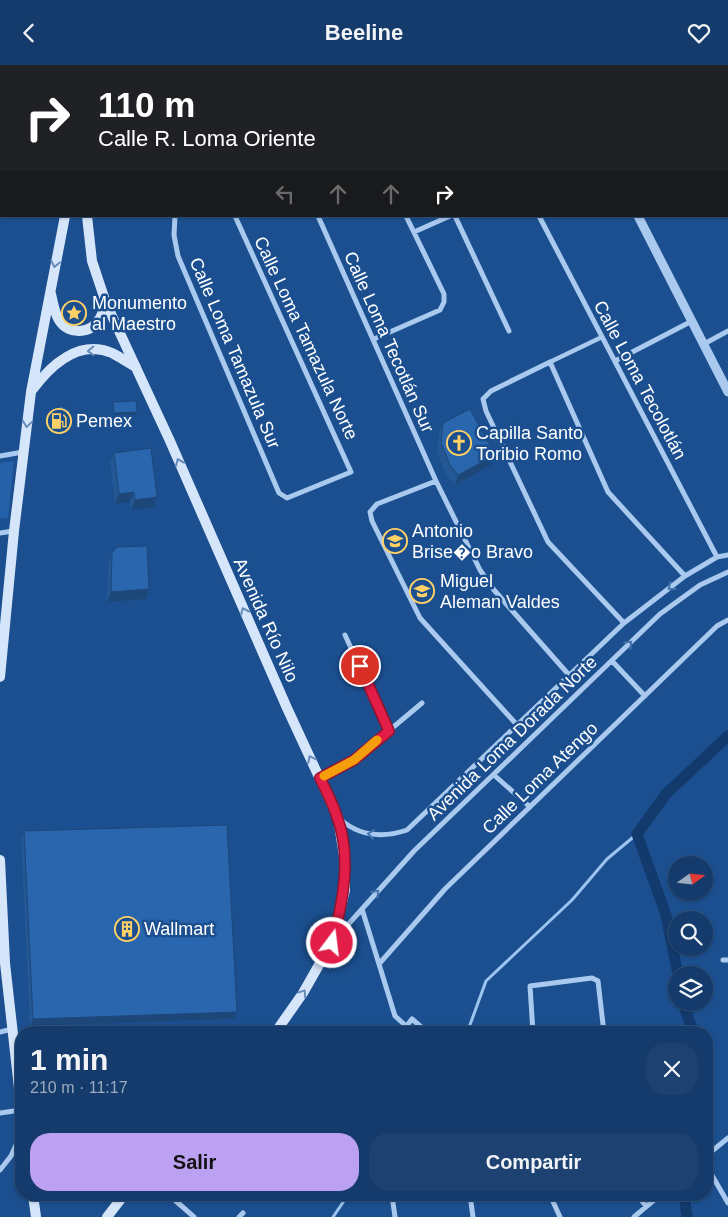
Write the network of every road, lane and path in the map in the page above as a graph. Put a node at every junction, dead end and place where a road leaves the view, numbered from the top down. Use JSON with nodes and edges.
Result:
{"nodes":[{"id":1,"x":65,"y":217,"type":"edge"},
{"id":2,"x":87,"y":217,"type":"edge"},
{"id":3,"x":175,"y":217,"type":"edge"},
{"id":4,"x":235,"y":217,"type":"edge"},
{"id":5,"x":318,"y":217,"type":"edge"},
{"id":6,"x":406,"y":217,"type":"edge"},
{"id":7,"x":448,"y":217,"type":"edge"},
{"id":8,"x":456,"y":217,"type":"edge"},
{"id":9,"x":540,"y":217,"type":"edge"},
{"id":10,"x":639,"y":217,"type":"edge"},
{"id":11,"x":414,"y":232,"type":"junction"},
{"id":12,"x":50,"y":290,"type":"junction"},
{"id":13,"x":106,"y":303,"type":"junction"},
{"id":14,"x":692,"y":321,"type":"junction"},
{"id":15,"x":509,"y":331,"type":"dead end"},
{"id":16,"x":728,"y":331,"type":"edge"},
{"id":17,"x":602,"y":337,"type":"junction"},
{"id":18,"x":374,"y":339,"type":"junction"},
{"id":19,"x":704,"y":344,"type":"junction"},
{"id":20,"x":615,"y":361,"type":"junction"},
{"id":21,"x":550,"y":362,"type":"junction"},
{"id":22,"x":136,"y":367,"type":"junction"},
{"id":23,"x":32,"y":392,"type":"junction"},
{"id":24,"x":728,"y":392,"type":"edge"},
{"id":25,"x":23,"y":452,"type":"junction"},
{"id":26,"x":0,"y":456,"type":"edge"},
{"id":27,"x":351,"y":472,"type":"joint"},
{"id":28,"x":436,"y":481,"type":"junction"},
{"id":29,"x":14,"y":531,"type":"junction"},
{"id":30,"x":0,"y":533,"type":"edge"},
{"id":31,"x":728,"y":555,"type":"edge"},
{"id":32,"x":718,"y":557,"type":"junction"},
{"id":33,"x":728,"y":573,"type":"edge"},
{"id":34,"x":685,"y":576,"type":"junction"},
{"id":35,"x":728,"y":620,"type":"edge"},
{"id":36,"x":624,"y":623,"type":"junction"},
{"id":37,"x":345,"y":635,"type":"dead end"},
{"id":38,"x":612,"y":661,"type":"junction"},
{"id":39,"x":569,"y":675,"type":"junction"},
{"id":40,"x":0,"y":677,"type":"edge"},
{"id":41,"x":645,"y":696,"type":"junction"},
{"id":42,"x":422,"y":703,"type":"dead end"},
{"id":43,"x":518,"y":726,"type":"junction"},
{"id":44,"x":389,"y":731,"type":"junction"},
{"id":45,"x":494,"y":775,"type":"junction"},
{"id":46,"x":320,"y":778,"type":"junction"},
{"id":47,"x":530,"y":807,"type":"junction"},
{"id":48,"x":338,"y":818,"type":"junction"},
{"id":49,"x":0,"y":860,"type":"edge"},
{"id":50,"x":0,"y":869,"type":"edge"},
{"id":51,"x":362,"y":909,"type":"junction"},
{"id":52,"x":332,"y":943,"type":"junction"},
{"id":53,"x":2,"y":963,"type":"edge"},
{"id":54,"x":379,"y":964,"type":"junction"},
{"id":55,"x":280,"y":1026,"type":"edge"},
{"id":56,"x":406,"y":1026,"type":"joint"},
{"id":57,"x":420,"y":1026,"type":"edge"},
{"id":58,"x":533,"y":1026,"type":"edge"},
{"id":59,"x":603,"y":1026,"type":"edge"},
{"id":60,"x":12,"y":1029,"type":"junction"},
{"id":61,"x":0,"y":1032,"type":"edge"},
{"id":62,"x":15,"y":1055,"type":"edge"},
{"id":63,"x":15,"y":1109,"type":"edge"},
{"id":64,"x":0,"y":1113,"type":"edge"},
{"id":65,"x":728,"y":1138,"type":"edge"},
{"id":66,"x":15,"y":1147,"type":"edge"},
{"id":67,"x":713,"y":1150,"type":"edge"},
{"id":68,"x":0,"y":1170,"type":"edge"},
{"id":69,"x":713,"y":1177,"type":"edge"},
{"id":70,"x":34,"y":1201,"type":"edge"},
{"id":71,"x":120,"y":1201,"type":"edge"},
{"id":72,"x":176,"y":1201,"type":"edge"},
{"id":73,"x":393,"y":1201,"type":"edge"},
{"id":74,"x":471,"y":1201,"type":"edge"},
{"id":75,"x":553,"y":1201,"type":"edge"},
{"id":76,"x":642,"y":1201,"type":"edge"},
{"id":77,"x":653,"y":1201,"type":"edge"},
{"id":78,"x":728,"y":1203,"type":"edge"},
{"id":79,"x":646,"y":1207,"type":"junction"},
{"id":80,"x":36,"y":1217,"type":"edge"},
{"id":81,"x":108,"y":1217,"type":"edge"},
{"id":82,"x":194,"y":1217,"type":"edge"},
{"id":83,"x":394,"y":1217,"type":"edge"},
{"id":84,"x":473,"y":1217,"type":"edge"},
{"id":85,"x":560,"y":1217,"type":"edge"},
{"id":86,"x":634,"y":1217,"type":"edge"}],
"edges":[{"from":1,"to":12,"type":"main road","one_way":true},
{"from":2,"to":13,"type":"main road","name":"Avenida Río Nilo"},
{"from":3,"to":27,"type":"street","name":"Calle Loma Tamazula Sur"},
{"from":4,"to":27,"type":"street","name":"Calle Loma Tamazula Norte"},
{"from":5,"to":18,"type":"street","name":"Calle Loma Tecotlán Sur"},
{"from":6,"to":11,"type":"street"},
{"from":7,"to":11,"type":"street"},
{"from":8,"to":15,"type":"street"},
{"from":9,"to":17,"type":"street","name":"Calle Loma Tecolotlán"},
{"from":10,"to":14,"type":"street"},
{"from":11,"to":18,"type":"street"},
{"from":12,"to":13,"type":"main road"},
{"from":12,"to":23,"type":"main road"},
{"from":13,"to":22,"type":"main road","name":"Avenida Río Nilo"},
{"from":14,"to":19,"type":"street"},
{"from":14,"to":20,"type":"street"},
{"from":16,"to":19,"type":"street"},
{"from":17,"to":20,"type":"street","name":"Calle Loma Tecolotlán"},
{"from":17,"to":21,"type":"street"},
{"from":18,"to":28,"type":"street","name":"Calle Loma Tecotlán Sur"},
{"from":19,"to":24,"type":"street"},
{"from":20,"to":32,"type":"street","name":"Calle Loma Tecolotlán"},
{"from":21,"to":34,"type":"street"},
{"from":21,"to":36,"type":"street"},
{"from":22,"to":23,"type":"main road","one_way":true},
{"from":46,"to":22,"type":"main road","name":"Avenida Río Nilo","one_way":true},
{"from":23,"to":25,"type":"main road","one_way":true},
{"from":25,"to":26,"type":"street"},
{"from":25,"to":29,"type":"main road"},
{"from":28,"to":39,"type":"street","name":"Calle Loma Tecotlán Sur"},
{"from":28,"to":43,"type":"street"},
{"from":29,"to":30,"type":"street"},
{"from":29,"to":40,"type":"main road"},
{"from":31,"to":32,"type":"street","name":"Avenida Loma Dorada Norte"},
{"from":32,"to":34,"type":"street","name":"Avenida Loma Dorada Norte"},
{"from":38,"to":33,"type":"street","name":"Avenida Loma Dorada Norte","one_way":true},
{"from":34,"to":36,"type":"street","name":"Avenida Loma Dorada Norte","one_way":true},
{"from":35,"to":41,"type":"street","name":"Calle Loma Atengo"},
{"from":36,"to":39,"type":"street","name":"Avenida Loma Dorada Norte"},
{"from":37,"to":44,"type":"street"},
{"from":38,"to":41,"type":"street"},
{"from":38,"to":45,"type":"street","name":"Avenida Loma Dorada Norte"},
{"from":39,"to":43,"type":"street","name":"Avenida Loma Dorada Norte"},
{"from":41,"to":47,"type":"street","name":"Calle Loma Atengo"},
{"from":42,"to":44,"type":"street"},
{"from":43,"to":48,"type":"street","name":"Avenida Loma Dorada Norte","one_way":true},
{"from":44,"to":46,"type":"street"},
{"from":45,"to":47,"type":"street"},
{"from":51,"to":45,"type":"street","name":"Avenida Loma Dorada Norte","one_way":true},
{"from":46,"to":48,"type":"main road","name":"Avenida Río Nilo"},
{"from":47,"to":54,"type":"street","name":"Calle Loma Atengo"},
{"from":48,"to":52,"type":"main road","name":"Avenida Río Nilo"},
{"from":49,"to":50,"type":"main road"},
{"from":50,"to":53,"type":"main road"},
{"from":51,"to":52,"type":"street","name":"Avenida Loma Dorada Norte"},
{"from":51,"to":54,"type":"street"},
{"from":55,"to":52,"type":"main road","name":"Avenida Río Nilo","one_way":true},
{"from":53,"to":60,"type":"main road"},
{"from":54,"to":56,"type":"street"},
{"from":56,"to":57,"type":"street"},
{"from":58,"to":59,"type":"street"},
{"from":60,"to":61,"type":"street"},
{"from":60,"to":62,"type":"main road"},
{"from":63,"to":64,"type":"street"},
{"from":65,"to":67,"type":"street"},
{"from":66,"to":68,"type":"street"},
{"from":69,"to":78,"type":"street"},
{"from":70,"to":80,"type":"main road"},
{"from":71,"to":81,"type":"main road"},
{"from":72,"to":82,"type":"street"},
{"from":73,"to":83,"type":"street"},
{"from":74,"to":84,"type":"street"},
{"from":75,"to":85,"type":"street"},
{"from":76,"to":79,"type":"street"},
{"from":77,"to":79,"type":"street"},
{"from":79,"to":86,"type":"street"}]}
